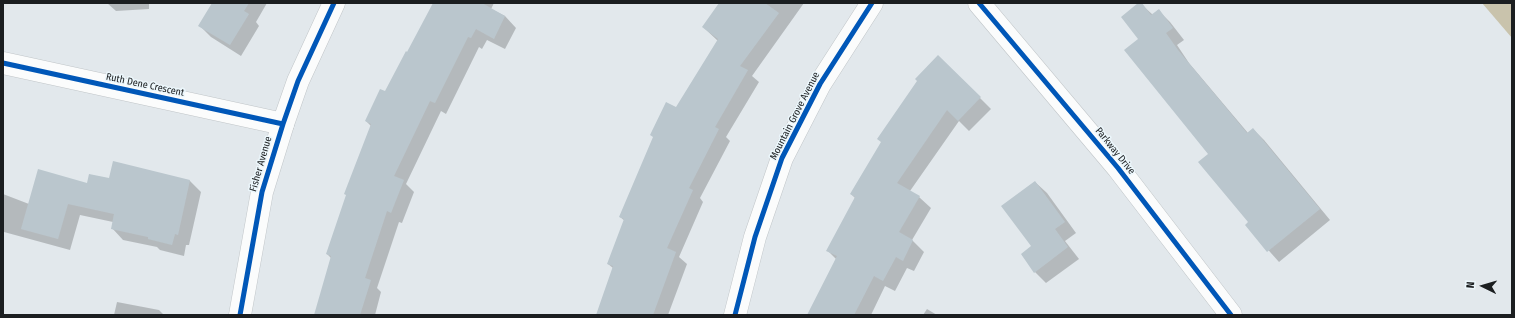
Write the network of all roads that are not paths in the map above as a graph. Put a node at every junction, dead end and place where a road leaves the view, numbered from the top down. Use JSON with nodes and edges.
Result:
{"nodes":[{"id":1,"x":334,"y":3,"type":"edge"},
{"id":2,"x":872,"y":3,"type":"edge"},
{"id":3,"x":979,"y":3,"type":"edge"},
{"id":4,"x":3,"y":63,"type":"edge"},
{"id":5,"x":283,"y":124,"type":"junction"},
{"id":6,"x":240,"y":315,"type":"edge"},
{"id":7,"x":735,"y":315,"type":"edge"},
{"id":8,"x":1231,"y":315,"type":"edge"}],
"edges":[{"from":1,"to":5,"type":"street","name":"Fisher Avenue"},
{"from":2,"to":7,"type":"street","name":"Mountain Grove Avenue"},
{"from":3,"to":8,"type":"street","name":"Parkway Drive"},
{"from":4,"to":5,"type":"street","name":"Ruth Dene Crescent"},
{"from":5,"to":6,"type":"street","name":"Fisher Avenue"}]}
